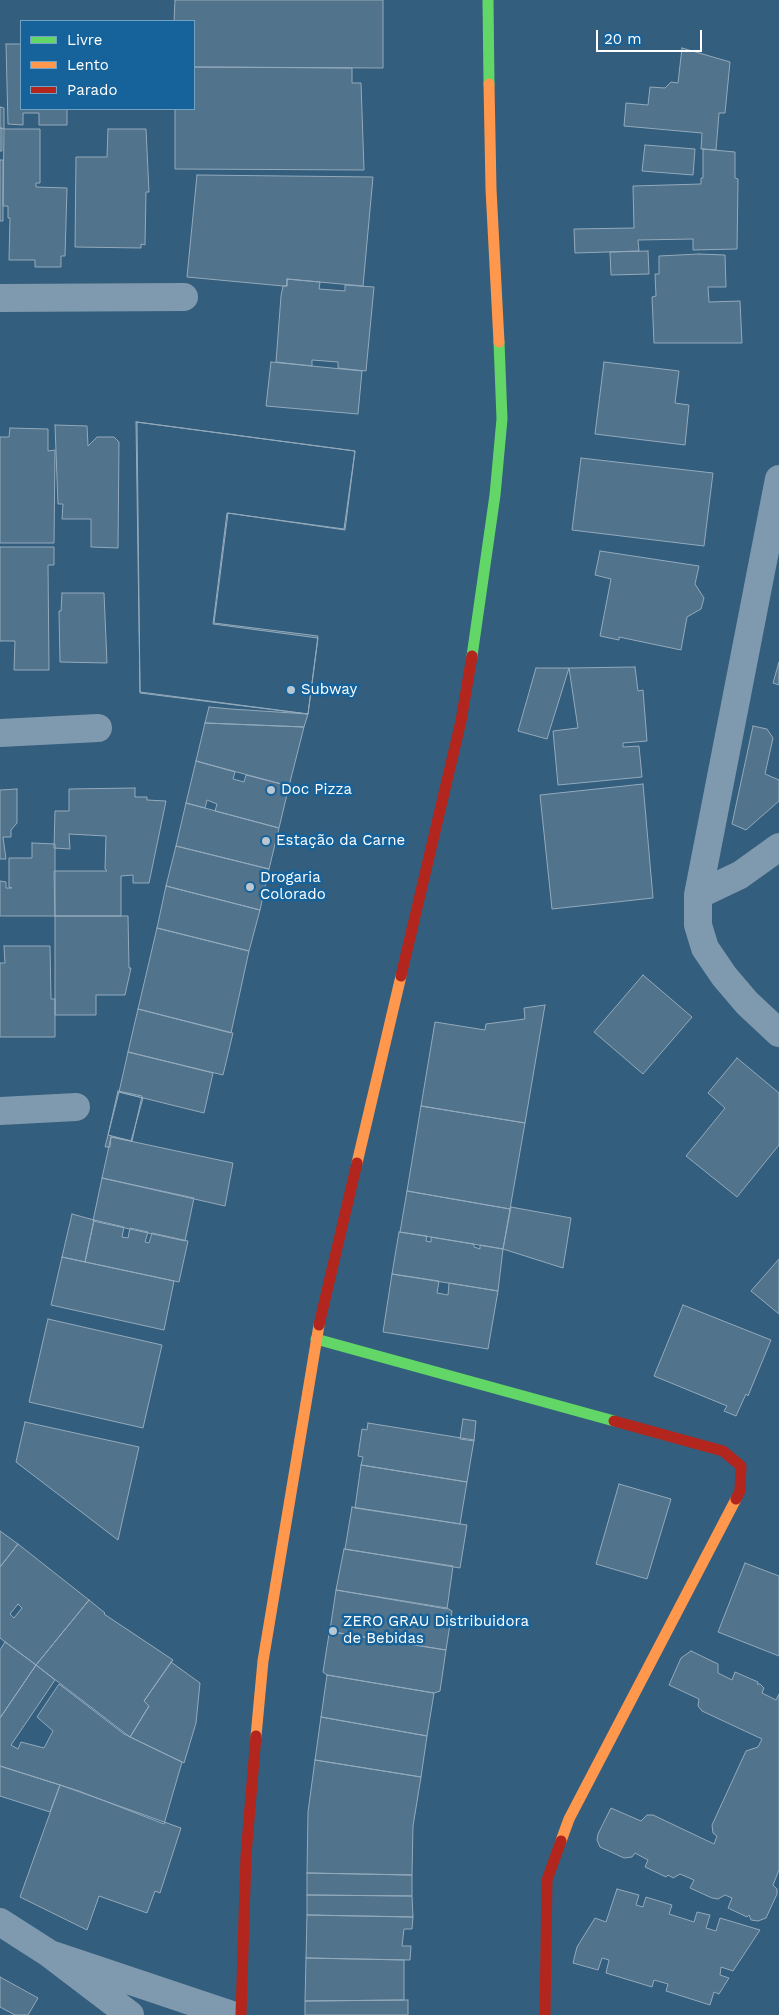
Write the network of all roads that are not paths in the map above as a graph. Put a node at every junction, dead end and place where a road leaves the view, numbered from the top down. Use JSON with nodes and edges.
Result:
{"nodes":[{"id":1,"x":488,"y":0,"type":"edge"},
{"id":2,"x":184,"y":297,"type":"dead end"},
{"id":3,"x":0,"y":298,"type":"edge"},
{"id":4,"x":779,"y":479,"type":"edge"},
{"id":5,"x":98,"y":728,"type":"dead end"},
{"id":6,"x":0,"y":733,"type":"edge"},
{"id":7,"x":779,"y":847,"type":"edge"},
{"id":8,"x":698,"y":894,"type":"junction"},
{"id":9,"x":779,"y":1034,"type":"edge"},
{"id":10,"x":76,"y":1107,"type":"dead end"},
{"id":11,"x":0,"y":1111,"type":"edge"},
{"id":12,"x":316,"y":1339,"type":"junction"},
{"id":13,"x":0,"y":1922,"type":"edge"},
{"id":14,"x":50,"y":1954,"type":"junction"},
{"id":15,"x":130,"y":2015,"type":"edge"},
{"id":16,"x":232,"y":2015,"type":"edge"},
{"id":17,"x":241,"y":2015,"type":"edge"},
{"id":18,"x":545,"y":2015,"type":"edge"}],
"edges":[{"from":1,"to":12,"type":"street"},
{"from":2,"to":3,"type":"street"},
{"from":4,"to":8,"type":"street"},
{"from":5,"to":6,"type":"street"},
{"from":7,"to":8,"type":"street"},
{"from":8,"to":9,"type":"street"},
{"from":10,"to":11,"type":"street"},
{"from":12,"to":17,"type":"street"},
{"from":12,"to":18,"type":"street"},
{"from":13,"to":14,"type":"street"},
{"from":14,"to":15,"type":"street"},
{"from":14,"to":16,"type":"street"}]}
